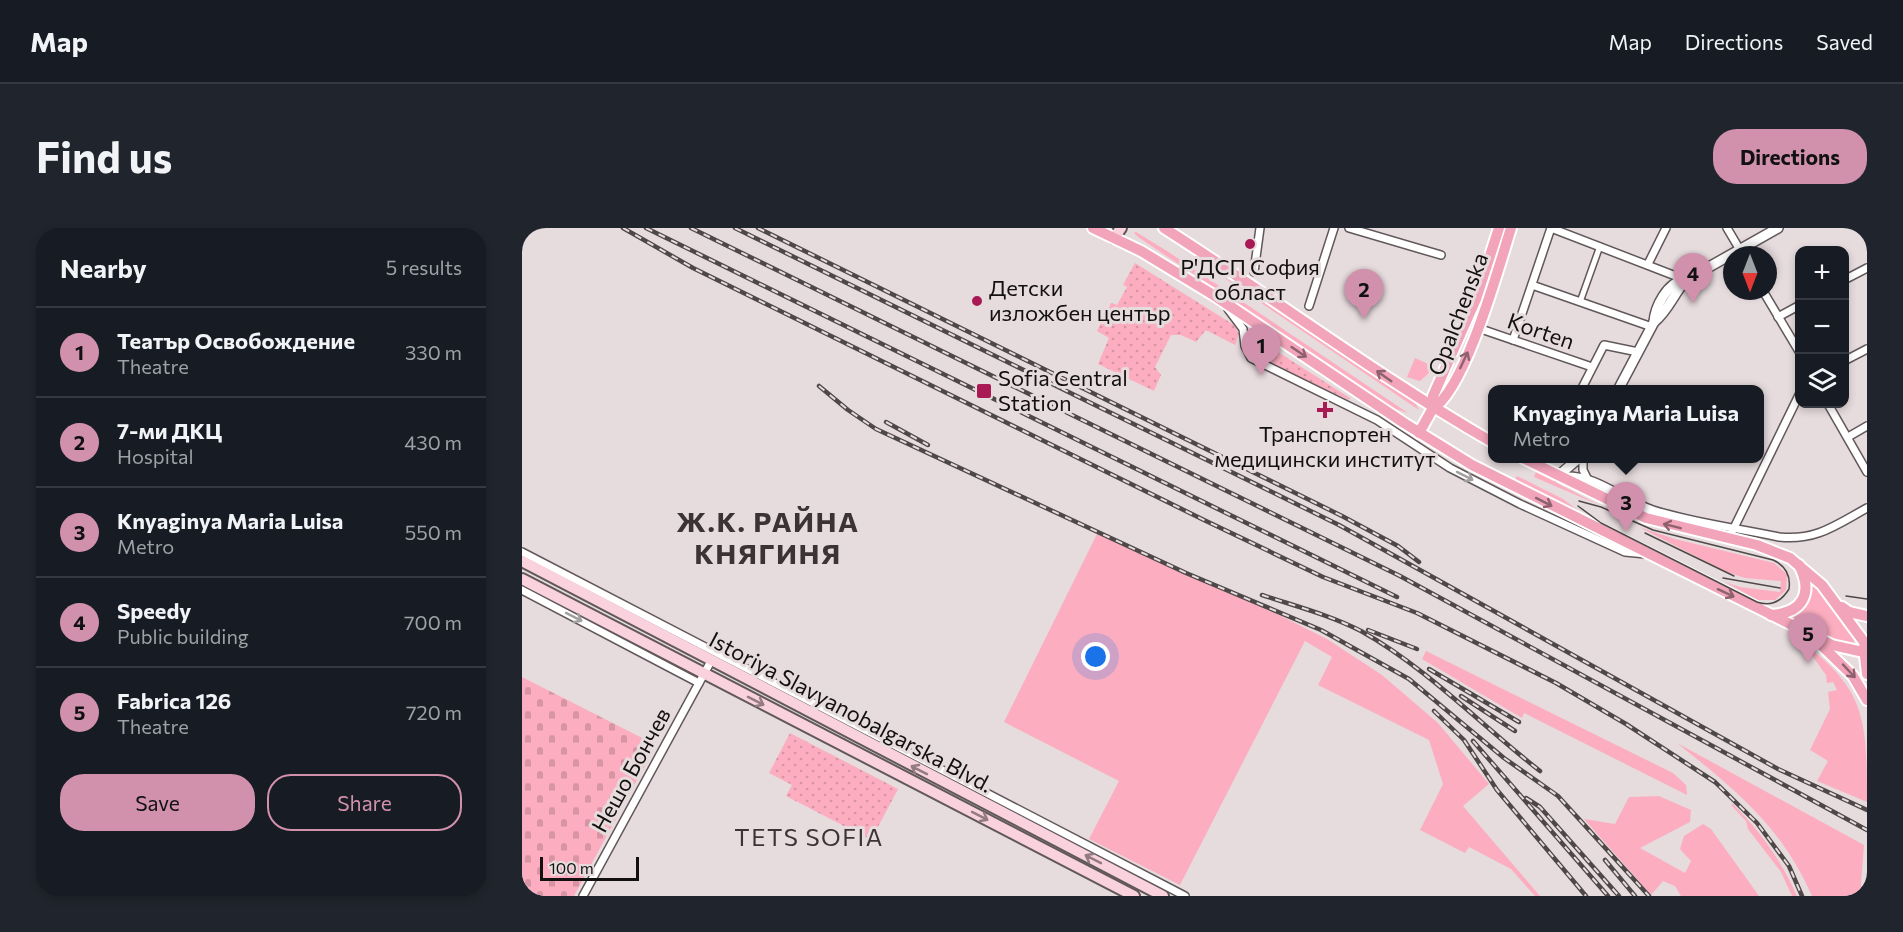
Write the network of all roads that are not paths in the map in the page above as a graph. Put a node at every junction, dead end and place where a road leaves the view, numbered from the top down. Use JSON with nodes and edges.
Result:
{"nodes":[{"id":1,"x":1121,"y":228,"type":"edge"},
{"id":2,"x":1164,"y":228,"type":"edge"},
{"id":3,"x":1260,"y":228,"type":"edge"},
{"id":4,"x":1334,"y":228,"type":"edge"},
{"id":5,"x":1349,"y":228,"type":"edge"},
{"id":6,"x":1499,"y":228,"type":"edge"},
{"id":7,"x":1511,"y":228,"type":"edge"},
{"id":8,"x":1551,"y":228,"type":"edge"},
{"id":9,"x":1666,"y":228,"type":"edge"},
{"id":10,"x":1727,"y":228,"type":"edge"},
{"id":11,"x":1778,"y":228,"type":"edge"},
{"id":12,"x":1100,"y":229,"type":"edge"},
{"id":13,"x":1114,"y":238,"type":"junction"},
{"id":14,"x":1600,"y":246,"type":"junction"},
{"id":15,"x":1738,"y":246,"type":"edge"},
{"id":16,"x":1750,"y":246,"type":"edge"},
{"id":17,"x":1441,"y":255,"type":"dead end"},
{"id":18,"x":1723,"y":261,"type":"edge"},
{"id":19,"x":1648,"y":264,"type":"junction"},
{"id":20,"x":1867,"y":268,"type":"edge"},
{"id":21,"x":1254,"y":272,"type":"dead end"},
{"id":22,"x":1849,"y":278,"type":"edge"},
{"id":23,"x":1686,"y":280,"type":"junction"},
{"id":24,"x":1532,"y":285,"type":"junction"},
{"id":25,"x":1215,"y":296,"type":"junction"},
{"id":26,"x":1768,"y":300,"type":"edge"},
{"id":27,"x":1580,"y":302,"type":"junction"},
{"id":28,"x":1309,"y":306,"type":"dead end"},
{"id":29,"x":1795,"y":308,"type":"edge"},
{"id":30,"x":1778,"y":317,"type":"junction"},
{"id":31,"x":1653,"y":324,"type":"junction"},
{"id":32,"x":1478,"y":328,"type":"junction"},
{"id":33,"x":1513,"y":340,"type":"junction"},
{"id":34,"x":1795,"y":345,"type":"edge"},
{"id":35,"x":1867,"y":349,"type":"edge"},
{"id":36,"x":1638,"y":352,"type":"junction"},
{"id":37,"x":1849,"y":359,"type":"edge"},
{"id":38,"x":1592,"y":367,"type":"junction"},
{"id":39,"x":1583,"y":385,"type":"edge"},
{"id":40,"x":1621,"y":385,"type":"edge"},
{"id":41,"x":1795,"y":403,"type":"edge"},
{"id":42,"x":1433,"y":408,"type":"junction"},
{"id":43,"x":1830,"y":408,"type":"edge"},
{"id":44,"x":1867,"y":426,"type":"edge"},
{"id":45,"x":1419,"y":433,"type":"junction"},
{"id":46,"x":1848,"y":437,"type":"junction"},
{"id":47,"x":1488,"y":440,"type":"edge"},
{"id":48,"x":1531,"y":463,"type":"edge"},
{"id":49,"x":1576,"y":463,"type":"edge"},
{"id":50,"x":1582,"y":463,"type":"edge"},
{"id":51,"x":1867,"y":472,"type":"edge"},
{"id":52,"x":1558,"y":476,"type":"junction"},
{"id":53,"x":1587,"y":478,"type":"junction"},
{"id":54,"x":1867,"y":508,"type":"edge"},
{"id":55,"x":1702,"y":523,"type":"junction"},
{"id":56,"x":1731,"y":534,"type":"junction"},
{"id":57,"x":522,"y":552,"type":"edge"},
{"id":58,"x":1646,"y":554,"type":"junction"},
{"id":59,"x":522,"y":561,"type":"edge"},
{"id":60,"x":1798,"y":563,"type":"junction"},
{"id":61,"x":522,"y":579,"type":"edge"},
{"id":62,"x":522,"y":590,"type":"edge"},
{"id":63,"x":1835,"y":603,"type":"junction"},
{"id":64,"x":1770,"y":615,"type":"junction"},
{"id":65,"x":1867,"y":615,"type":"edge"},
{"id":66,"x":1800,"y":630,"type":"junction"},
{"id":67,"x":1866,"y":646,"type":"edge"},
{"id":68,"x":711,"y":661,"type":"junction"},
{"id":69,"x":1867,"y":674,"type":"edge"},
{"id":70,"x":702,"y":679,"type":"junction"},
{"id":71,"x":1867,"y":700,"type":"edge"},
{"id":72,"x":583,"y":896,"type":"edge"},
{"id":73,"x":1134,"y":896,"type":"edge"},
{"id":74,"x":1163,"y":896,"type":"edge"},
{"id":75,"x":1185,"y":896,"type":"edge"}],
"edges":[{"from":1,"to":13,"type":"main road"},
{"from":42,"to":2,"type":"main road","one_way":true},
{"from":3,"to":21,"type":"street"},
{"from":4,"to":28,"type":"street"},
{"from":5,"to":17,"type":"street"},
{"from":6,"to":42,"type":"main road","name":"Opalchenska"},
{"from":7,"to":32,"type":"main road","name":"Opalchenska"},
{"from":8,"to":14,"type":"street"},
{"from":8,"to":24,"type":"street"},
{"from":9,"to":19,"type":"street"},
{"from":10,"to":15,"type":"street"},
{"from":11,"to":16,"type":"street"},
{"from":12,"to":13,"type":"main road"},
{"from":13,"to":25,"type":"main road"},
{"from":14,"to":19,"type":"street"},
{"from":14,"to":27,"type":"street"},
{"from":18,"to":23,"type":"street"},
{"from":19,"to":23,"type":"street"},
{"from":20,"to":22,"type":"street"},
{"from":23,"to":31,"type":"street"},
{"from":24,"to":27,"type":"street"},
{"from":24,"to":33,"type":"street"},
{"from":25,"to":45,"type":"main road","one_way":true},
{"from":25,"to":58,"type":"street","one_way":true},
{"from":26,"to":30,"type":"street"},
{"from":27,"to":31,"type":"street"},
{"from":29,"to":30,"type":"street"},
{"from":30,"to":34,"type":"street"},
{"from":31,"to":36,"type":"street"},
{"from":32,"to":33,"type":"street","name":"Korten"},
{"from":42,"to":32,"type":"main road","name":"Opalchenska","one_way":true},
{"from":33,"to":38,"type":"street","name":"Korten"},
{"from":35,"to":37,"type":"street"},
{"from":36,"to":38,"type":"street"},
{"from":36,"to":40,"type":"street"},
{"from":38,"to":39,"type":"street"},
{"from":41,"to":56,"type":"street"},
{"from":42,"to":45,"type":"main road","name":"Opalchenska"},
{"from":42,"to":47,"type":"main road"},
{"from":43,"to":46,"type":"street"},
{"from":44,"to":46,"type":"street"},
{"from":45,"to":58,"type":"main road","one_way":true},
{"from":46,"to":51,"type":"street"},
{"from":48,"to":52,"type":"main road"},
{"from":49,"to":52,"type":"street"},
{"from":50,"to":53,"type":"street"},
{"from":52,"to":53,"type":"street"},
{"from":56,"to":52,"type":"main road","one_way":true},
{"from":53,"to":55,"type":"street"},
{"from":54,"to":56,"type":"street"},
{"from":55,"to":56,"type":"street"},
{"from":55,"to":56,"type":"street"},
{"from":56,"to":60,"type":"main road"},
{"from":57,"to":75,"type":"street","name":"Istoriya Slavyanobalgarska Blvd."},
{"from":58,"to":64,"type":"main road","one_way":true},
{"from":59,"to":68,"type":"main road","name":"Istoriya Slavyanobalgarska Blvd."},
{"from":60,"to":63,"type":"main road"},
{"from":60,"to":64,"type":"main road"},
{"from":61,"to":70,"type":"main road","name":"Istoriya Slavyanobalgarska Blvd."},
{"from":62,"to":70,"type":"street","name":"Istoriya Slavyanobalgarska Blvd.","one_way":true},
{"from":63,"to":65,"type":"main road"},
{"from":63,"to":67,"type":"main road"},
{"from":64,"to":66,"type":"main road"},
{"from":66,"to":67,"type":"main road"},
{"from":66,"to":71,"type":"main road","one_way":true},
{"from":67,"to":69,"type":"main road"},
{"from":68,"to":70,"type":"street","name":"Нешо Бончев"},
{"from":74,"to":68,"type":"main road","name":"Istoriya Slavyanobalgarska Blvd.","one_way":true},
{"from":70,"to":72,"type":"street","name":"Нешо Бончев"},
{"from":70,"to":73,"type":"main road","name":"Istoriya Slavyanobalgarska Blvd.","one_way":true}]}
